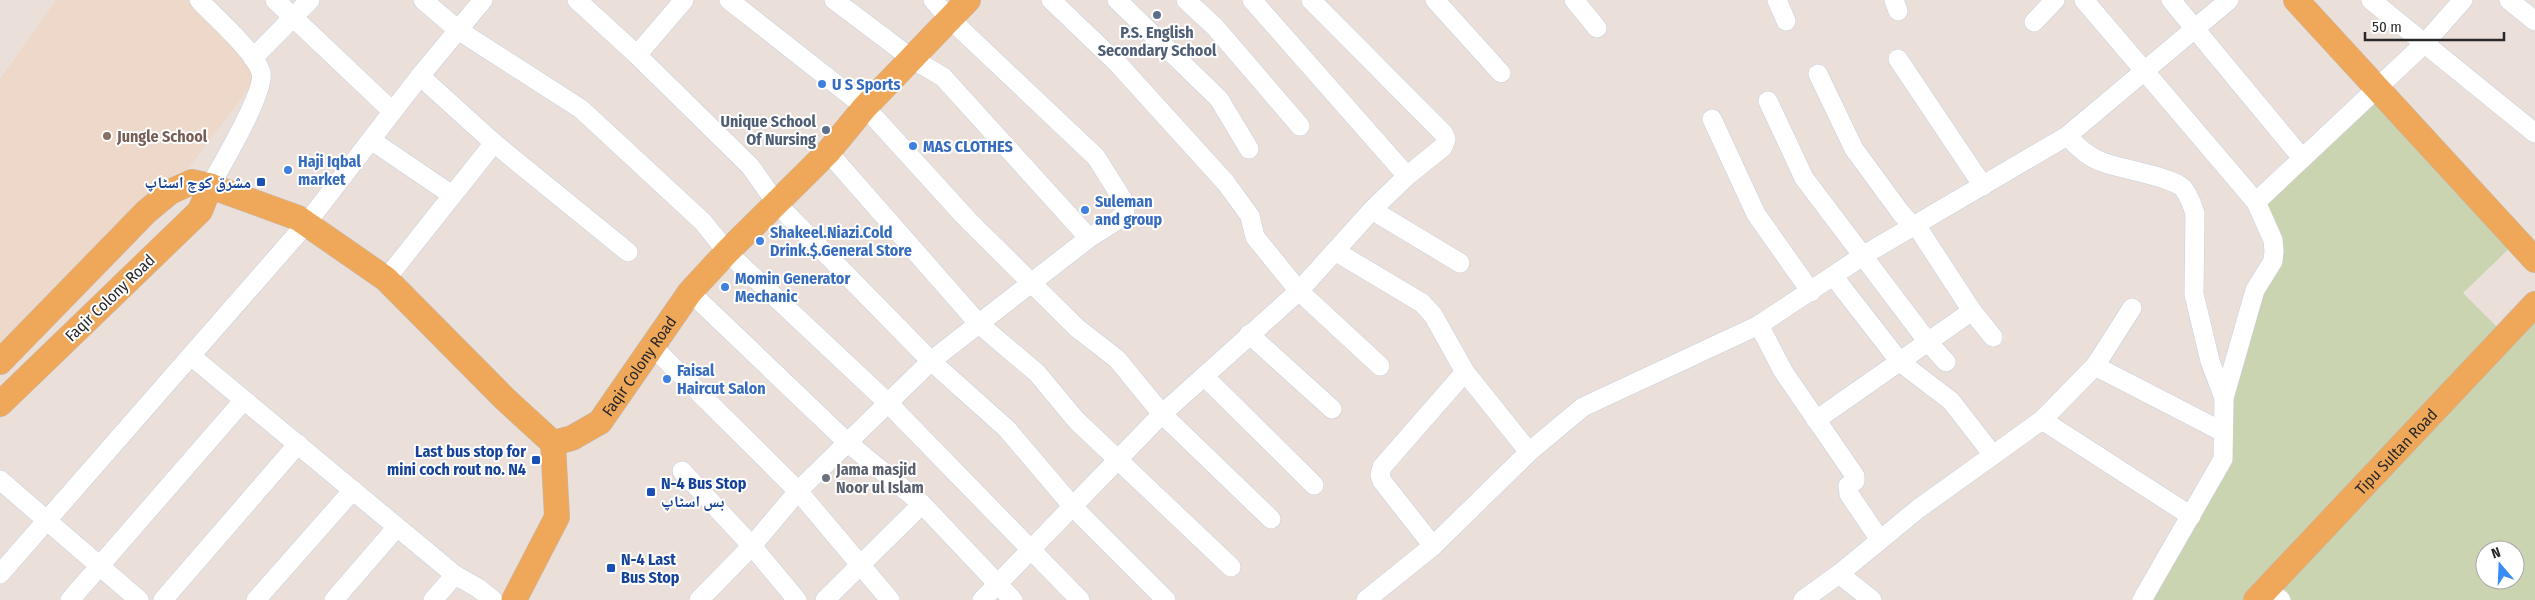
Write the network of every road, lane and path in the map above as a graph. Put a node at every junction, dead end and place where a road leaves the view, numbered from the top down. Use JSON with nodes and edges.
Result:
{"nodes":[{"id":1,"x":199,"y":0,"type":"edge"},
{"id":2,"x":275,"y":0,"type":"edge"},
{"id":3,"x":310,"y":0,"type":"edge"},
{"id":4,"x":423,"y":0,"type":"edge"},
{"id":5,"x":483,"y":0,"type":"edge"},
{"id":6,"x":577,"y":0,"type":"edge"},
{"id":7,"x":684,"y":0,"type":"edge"},
{"id":8,"x":729,"y":0,"type":"edge"},
{"id":9,"x":834,"y":0,"type":"edge"},
{"id":10,"x":968,"y":0,"type":"edge"},
{"id":11,"x":1051,"y":0,"type":"edge"},
{"id":12,"x":1117,"y":0,"type":"edge"},
{"id":13,"x":1186,"y":0,"type":"edge"},
{"id":14,"x":1252,"y":0,"type":"edge"},
{"id":15,"x":1311,"y":0,"type":"edge"},
{"id":16,"x":1435,"y":0,"type":"edge"},
{"id":17,"x":1574,"y":0,"type":"edge"},
{"id":18,"x":1777,"y":0,"type":"edge"},
{"id":19,"x":2055,"y":0,"type":"edge"},
{"id":20,"x":2084,"y":0,"type":"edge"},
{"id":21,"x":2172,"y":0,"type":"edge"},
{"id":22,"x":2229,"y":0,"type":"edge"},
{"id":23,"x":2296,"y":0,"type":"edge"},
{"id":24,"x":2371,"y":0,"type":"edge"},
{"id":25,"x":2463,"y":0,"type":"edge"},
{"id":26,"x":2508,"y":0,"type":"edge"},
{"id":27,"x":941,"y":9,"type":"edge"},
{"id":28,"x":292,"y":17,"type":"junction"},
{"id":29,"x":1786,"y":21,"type":"dead end"},
{"id":30,"x":2535,"y":21,"type":"edge"},
{"id":31,"x":2034,"y":22,"type":"dead end"},
{"id":32,"x":1597,"y":28,"type":"dead end"},
{"id":33,"x":458,"y":30,"type":"junction"},
{"id":34,"x":2194,"y":30,"type":"junction"},
{"id":35,"x":2424,"y":44,"type":"junction"},
{"id":36,"x":637,"y":55,"type":"junction"},
{"id":37,"x":253,"y":58,"type":"junction"},
{"id":38,"x":910,"y":58,"type":"junction"},
{"id":39,"x":1898,"y":59,"type":"dead end"},
{"id":40,"x":2144,"y":72,"type":"junction"},
{"id":41,"x":1501,"y":73,"type":"dead end"},
{"id":42,"x":1818,"y":74,"type":"dead end"},
{"id":43,"x":420,"y":76,"type":"junction"},
{"id":44,"x":2376,"y":88,"type":"junction"},
{"id":45,"x":1768,"y":101,"type":"dead end"},
{"id":46,"x":865,"y":107,"type":"junction"},
{"id":47,"x":392,"y":111,"type":"junction"},
{"id":48,"x":1712,"y":119,"type":"dead end"},
{"id":49,"x":1300,"y":126,"type":"dead end"},
{"id":50,"x":2535,"y":133,"type":"edge"},
{"id":51,"x":2067,"y":136,"type":"junction"},
{"id":52,"x":371,"y":140,"type":"junction"},
{"id":53,"x":494,"y":142,"type":"junction"},
{"id":54,"x":1249,"y":149,"type":"dead end"},
{"id":55,"x":828,"y":152,"type":"junction"},
{"id":56,"x":2302,"y":158,"type":"junction"},
{"id":57,"x":1407,"y":176,"type":"junction"},
{"id":58,"x":210,"y":186,"type":"junction"},
{"id":59,"x":1983,"y":186,"type":"junction"},
{"id":60,"x":452,"y":195,"type":"junction"},
{"id":61,"x":2256,"y":202,"type":"junction"},
{"id":62,"x":777,"y":204,"type":"junction"},
{"id":63,"x":1372,"y":210,"type":"junction"},
{"id":64,"x":306,"y":224,"type":"junction"},
{"id":65,"x":1916,"y":225,"type":"junction"},
{"id":66,"x":1089,"y":238,"type":"junction"},
{"id":67,"x":1336,"y":251,"type":"junction"},
{"id":68,"x":628,"y":252,"type":"dead end"},
{"id":69,"x":727,"y":252,"type":"junction"},
{"id":70,"x":1864,"y":256,"type":"junction"},
{"id":71,"x":2535,"y":260,"type":"edge"},
{"id":72,"x":1460,"y":262,"type":"dead end"},
{"id":73,"x":1834,"y":277,"type":"junction"},
{"id":74,"x":386,"y":279,"type":"junction"},
{"id":75,"x":1032,"y":282,"type":"junction"},
{"id":76,"x":1299,"y":291,"type":"junction"},
{"id":77,"x":690,"y":292,"type":"junction"},
{"id":78,"x":1812,"y":292,"type":"junction"},
{"id":79,"x":2535,"y":304,"type":"edge"},
{"id":80,"x":2132,"y":308,"type":"dead end"},
{"id":81,"x":1972,"y":311,"type":"junction"},
{"id":82,"x":979,"y":324,"type":"junction"},
{"id":83,"x":1759,"y":326,"type":"junction"},
{"id":84,"x":1249,"y":334,"type":"junction"},
{"id":85,"x":1993,"y":337,"type":"dead end"},
{"id":86,"x":1928,"y":342,"type":"junction"},
{"id":87,"x":653,"y":346,"type":"junction"},
{"id":88,"x":191,"y":356,"type":"junction"},
{"id":89,"x":931,"y":361,"type":"junction"},
{"id":90,"x":0,"y":362,"type":"edge"},
{"id":91,"x":1900,"y":362,"type":"junction"},
{"id":92,"x":1946,"y":362,"type":"dead end"},
{"id":93,"x":1380,"y":366,"type":"dead end"},
{"id":94,"x":2095,"y":366,"type":"junction"},
{"id":95,"x":1465,"y":372,"type":"junction"},
{"id":96,"x":1205,"y":377,"type":"junction"},
{"id":97,"x":2224,"y":398,"type":"junction"},
{"id":98,"x":243,"y":401,"type":"junction"},
{"id":99,"x":887,"y":402,"type":"junction"},
{"id":100,"x":0,"y":404,"type":"edge"},
{"id":101,"x":1332,"y":409,"type":"dead end"},
{"id":102,"x":1162,"y":414,"type":"junction"},
{"id":103,"x":1816,"y":420,"type":"junction"},
{"id":104,"x":2042,"y":420,"type":"junction"},
{"id":105,"x":2223,"y":432,"type":"junction"},
{"id":106,"x":553,"y":442,"type":"junction"},
{"id":107,"x":847,"y":442,"type":"junction"},
{"id":108,"x":298,"y":444,"type":"junction"},
{"id":109,"x":1529,"y":452,"type":"junction"},
{"id":110,"x":1993,"y":455,"type":"junction"},
{"id":111,"x":1118,"y":461,"type":"junction"},
{"id":112,"x":682,"y":471,"type":"dead end"},
{"id":113,"x":0,"y":480,"type":"edge"},
{"id":114,"x":1314,"y":485,"type":"dead end"},
{"id":115,"x":353,"y":490,"type":"junction"},
{"id":116,"x":798,"y":491,"type":"junction"},
{"id":117,"x":922,"y":504,"type":"junction"},
{"id":118,"x":1074,"y":508,"type":"junction"},
{"id":119,"x":2190,"y":516,"type":"junction"},
{"id":120,"x":1270,"y":519,"type":"dead end"},
{"id":121,"x":46,"y":520,"type":"junction"},
{"id":122,"x":397,"y":527,"type":"junction"},
{"id":123,"x":1880,"y":540,"type":"junction"},
{"id":124,"x":752,"y":546,"type":"junction"},
{"id":125,"x":1434,"y":546,"type":"junction"},
{"id":126,"x":1033,"y":549,"type":"junction"},
{"id":127,"x":858,"y":565,"type":"junction"},
{"id":128,"x":100,"y":566,"type":"junction"},
{"id":129,"x":1231,"y":567,"type":"dead end"},
{"id":130,"x":0,"y":574,"type":"edge"},
{"id":131,"x":1839,"y":574,"type":"junction"},
{"id":132,"x":455,"y":575,"type":"junction"},
{"id":133,"x":998,"y":584,"type":"junction"},
{"id":134,"x":2268,"y":596,"type":"edge"},
{"id":135,"x":70,"y":600,"type":"edge"},
{"id":136,"x":139,"y":600,"type":"edge"},
{"id":137,"x":163,"y":600,"type":"edge"},
{"id":138,"x":256,"y":600,"type":"edge"},
{"id":139,"x":334,"y":600,"type":"edge"},
{"id":140,"x":433,"y":600,"type":"edge"},
{"id":141,"x":493,"y":600,"type":"edge"},
{"id":142,"x":514,"y":600,"type":"edge"},
{"id":143,"x":700,"y":600,"type":"edge"},
{"id":144,"x":797,"y":600,"type":"edge"},
{"id":145,"x":825,"y":600,"type":"edge"},
{"id":146,"x":890,"y":600,"type":"edge"},
{"id":147,"x":982,"y":600,"type":"edge"},
{"id":148,"x":1013,"y":600,"type":"edge"},
{"id":149,"x":1080,"y":600,"type":"edge"},
{"id":150,"x":1166,"y":600,"type":"edge"},
{"id":151,"x":1366,"y":600,"type":"edge"},
{"id":152,"x":1804,"y":600,"type":"edge"},
{"id":153,"x":1872,"y":600,"type":"edge"},
{"id":154,"x":2142,"y":600,"type":"edge"}],
"edges":[{"from":1,"to":37,"type":"street"},
{"from":2,"to":28,"type":"street"},
{"from":3,"to":28,"type":"street"},
{"from":4,"to":33,"type":"street"},
{"from":5,"to":33,"type":"street"},
{"from":6,"to":36,"type":"street"},
{"from":7,"to":36,"type":"street"},
{"from":8,"to":46,"type":"street"},
{"from":9,"to":38,"type":"street"},
{"from":10,"to":27,"type":"main road","name":"Faqir Colony Road"},
{"from":11,"to":76,"type":"street"},
{"from":12,"to":54,"type":"street"},
{"from":13,"to":49,"type":"street"},
{"from":14,"to":57,"type":"street"},
{"from":15,"to":57,"type":"street"},
{"from":16,"to":41,"type":"street"},
{"from":17,"to":32,"type":"street"},
{"from":18,"to":29,"type":"street"},
{"from":19,"to":31,"type":"street"},
{"from":20,"to":40,"type":"street"},
{"from":21,"to":34,"type":"street"},
{"from":22,"to":34,"type":"street"},
{"from":23,"to":44,"type":"main road"},
{"from":24,"to":35,"type":"street"},
{"from":25,"to":35,"type":"street"},
{"from":26,"to":30,"type":"street"},
{"from":27,"to":38,"type":"main road","name":"Faqir Colony Road"},
{"from":27,"to":66,"type":"street"},
{"from":28,"to":37,"type":"street"},
{"from":28,"to":47,"type":"street"},
{"from":33,"to":43,"type":"street"},
{"from":33,"to":69,"type":"street"},
{"from":34,"to":40,"type":"street"},
{"from":34,"to":56,"type":"street"},
{"from":35,"to":44,"type":"street"},
{"from":35,"to":50,"type":"street"},
{"from":36,"to":62,"type":"street"},
{"from":37,"to":58,"type":"street"},
{"from":38,"to":46,"type":"main road","name":"Faqir Colony Road"},
{"from":38,"to":66,"type":"street"},
{"from":39,"to":59,"type":"street"},
{"from":40,"to":51,"type":"street"},
{"from":40,"to":61,"type":"street"},
{"from":42,"to":65,"type":"street"},
{"from":43,"to":47,"type":"street"},
{"from":43,"to":53,"type":"street"},
{"from":44,"to":56,"type":"street"},
{"from":44,"to":71,"type":"main road"},
{"from":45,"to":70,"type":"street"},
{"from":46,"to":55,"type":"main road","name":"Faqir Colony Road"},
{"from":46,"to":75,"type":"street"},
{"from":47,"to":52,"type":"street"},
{"from":48,"to":78,"type":"street"},
{"from":51,"to":59,"type":"street"},
{"from":51,"to":97,"type":"street"},
{"from":52,"to":60,"type":"street"},
{"from":52,"to":64,"type":"street"},
{"from":53,"to":60,"type":"street"},
{"from":53,"to":68,"type":"street"},
{"from":55,"to":62,"type":"main road","name":"Faqir Colony Road"},
{"from":55,"to":82,"type":"street"},
{"from":56,"to":61,"type":"street"},
{"from":57,"to":63,"type":"street"},
{"from":58,"to":64,"type":"main road","name":"Faqir Colony Road"},
{"from":58,"to":90,"type":"main road","name":"Faqir Colony Road"},
{"from":58,"to":100,"type":"main road","name":"Faqir Colony Road"},
{"from":59,"to":65,"type":"street"},
{"from":60,"to":74,"type":"street"},
{"from":61,"to":97,"type":"street"},
{"from":62,"to":69,"type":"main road","name":"Faqir Colony Road"},
{"from":62,"to":89,"type":"street"},
{"from":63,"to":67,"type":"street"},
{"from":63,"to":72,"type":"street"},
{"from":64,"to":74,"type":"main road","name":"Faqir Colony Road"},
{"from":64,"to":88,"type":"street"},
{"from":65,"to":70,"type":"street"},
{"from":65,"to":81,"type":"street"},
{"from":66,"to":75,"type":"street"},
{"from":67,"to":76,"type":"street"},
{"from":67,"to":95,"type":"street"},
{"from":69,"to":77,"type":"main road","name":"Faqir Colony Road"},
{"from":69,"to":99,"type":"street"},
{"from":70,"to":73,"type":"street"},
{"from":70,"to":86,"type":"street"},
{"from":73,"to":78,"type":"street"},
{"from":73,"to":91,"type":"street"},
{"from":74,"to":106,"type":"main road","name":"Faqir Colony Road"},
{"from":75,"to":82,"type":"street"},
{"from":75,"to":102,"type":"street"},
{"from":76,"to":84,"type":"street"},
{"from":76,"to":93,"type":"street"},
{"from":77,"to":87,"type":"main road","name":"Faqir Colony Road"},
{"from":77,"to":107,"type":"street"},
{"from":78,"to":83,"type":"street"},
{"from":79,"to":134,"type":"main road","name":"Tipu Sultan Road"},
{"from":80,"to":94,"type":"street"},
{"from":81,"to":85,"type":"street"},
{"from":81,"to":86,"type":"street"},
{"from":82,"to":89,"type":"street"},
{"from":82,"to":111,"type":"street"},
{"from":83,"to":103,"type":"street"},
{"from":83,"to":109,"type":"street"},
{"from":84,"to":96,"type":"street"},
{"from":84,"to":101,"type":"street"},
{"from":86,"to":91,"type":"street"},
{"from":86,"to":92,"type":"street"},
{"from":87,"to":106,"type":"main road","name":"Faqir Colony Road"},
{"from":87,"to":116,"type":"street"},
{"from":88,"to":98,"type":"street"},
{"from":88,"to":121,"type":"street"},
{"from":89,"to":99,"type":"street"},
{"from":89,"to":118,"type":"street"},
{"from":91,"to":103,"type":"street"},
{"from":91,"to":110,"type":"street"},
{"from":94,"to":104,"type":"street"},
{"from":94,"to":105,"type":"street"},
{"from":95,"to":109,"type":"street"},
{"from":95,"to":125,"type":"street"},
{"from":96,"to":102,"type":"street"},
{"from":96,"to":114,"type":"street"},
{"from":97,"to":105,"type":"street"},
{"from":98,"to":108,"type":"street"},
{"from":98,"to":128,"type":"street"},
{"from":99,"to":107,"type":"street"},
{"from":99,"to":126,"type":"street"},
{"from":102,"to":111,"type":"street"},
{"from":102,"to":120,"type":"street"},
{"from":103,"to":123,"type":"street"},
{"from":104,"to":110,"type":"street"},
{"from":104,"to":119,"type":"street"},
{"from":105,"to":119,"type":"street"},
{"from":106,"to":142,"type":"main road"},
{"from":107,"to":116,"type":"street"},
{"from":107,"to":117,"type":"street"},
{"from":108,"to":115,"type":"street"},
{"from":108,"to":137,"type":"street"},
{"from":109,"to":125,"type":"street"},
{"from":110,"to":123,"type":"street"},
{"from":111,"to":118,"type":"street"},
{"from":111,"to":129,"type":"street"},
{"from":112,"to":124,"type":"street"},
{"from":113,"to":121,"type":"street"},
{"from":115,"to":122,"type":"street"},
{"from":115,"to":138,"type":"street"},
{"from":116,"to":124,"type":"street"},
{"from":116,"to":127,"type":"street"},
{"from":117,"to":127,"type":"street"},
{"from":117,"to":133,"type":"street"},
{"from":118,"to":126,"type":"street"},
{"from":118,"to":150,"type":"street"},
{"from":119,"to":154,"type":"street"},
{"from":121,"to":128,"type":"street"},
{"from":121,"to":130,"type":"street"},
{"from":122,"to":132,"type":"street"},
{"from":122,"to":139,"type":"street"},
{"from":123,"to":131,"type":"street"},
{"from":124,"to":143,"type":"street"},
{"from":124,"to":144,"type":"street"},
{"from":125,"to":151,"type":"street"},
{"from":126,"to":133,"type":"street"},
{"from":126,"to":149,"type":"street"},
{"from":127,"to":145,"type":"street"},
{"from":127,"to":146,"type":"street"},
{"from":128,"to":135,"type":"street"},
{"from":128,"to":136,"type":"street"},
{"from":131,"to":152,"type":"street"},
{"from":131,"to":153,"type":"street"},
{"from":132,"to":140,"type":"street"},
{"from":132,"to":141,"type":"street"},
{"from":133,"to":147,"type":"street"},
{"from":133,"to":148,"type":"street"}]}
